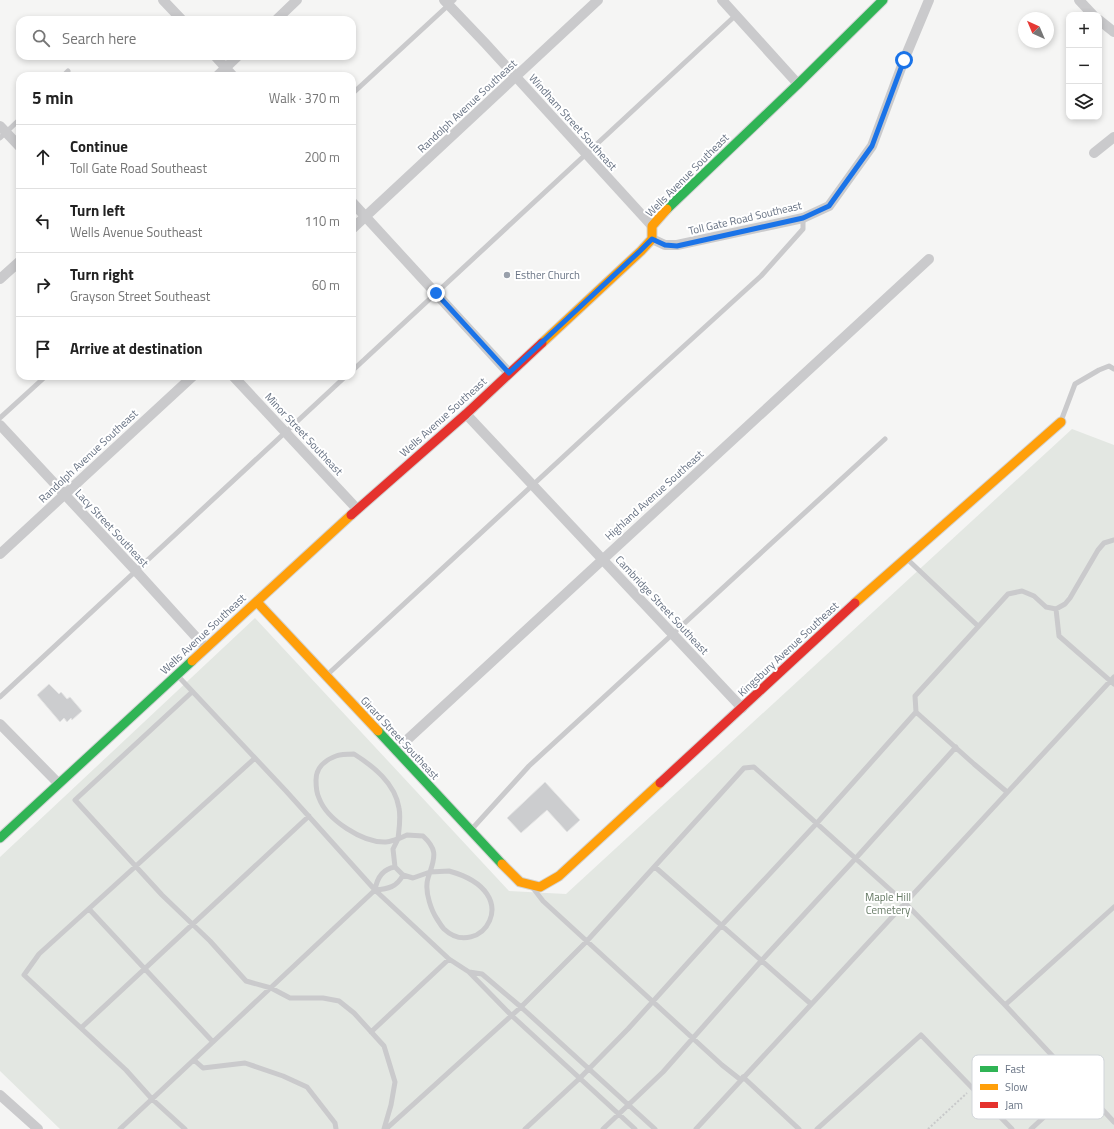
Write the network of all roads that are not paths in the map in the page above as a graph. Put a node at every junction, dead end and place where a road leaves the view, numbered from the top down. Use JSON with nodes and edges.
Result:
{"nodes":[{"id":1,"x":163,"y":0,"type":"edge"},
{"id":2,"x":297,"y":0,"type":"edge"},
{"id":3,"x":598,"y":0,"type":"edge"},
{"id":4,"x":722,"y":0,"type":"edge"},
{"id":5,"x":883,"y":0,"type":"edge"},
{"id":6,"x":929,"y":0,"type":"edge"},
{"id":7,"x":1078,"y":0,"type":"edge"},
{"id":8,"x":449,"y":2,"type":"edge"},
{"id":9,"x":1090,"y":12,"type":"edge"},
{"id":10,"x":736,"y":15,"type":"junction"},
{"id":11,"x":178,"y":16,"type":"edge"},
{"id":12,"x":280,"y":16,"type":"edge"},
{"id":13,"x":1102,"y":22,"type":"edge"},
{"id":14,"x":1114,"y":32,"type":"edge"},
{"id":15,"x":218,"y":60,"type":"edge"},
{"id":16,"x":234,"y":60,"type":"edge"},
{"id":17,"x":225,"y":68,"type":"junction"},
{"id":18,"x":221,"y":72,"type":"edge"},
{"id":19,"x":229,"y":72,"type":"edge"},
{"id":20,"x":516,"y":77,"type":"junction"},
{"id":21,"x":798,"y":84,"type":"junction"},
{"id":22,"x":356,"y":90,"type":"edge"},
{"id":23,"x":16,"y":122,"type":"edge"},
{"id":24,"x":2,"y":132,"type":"edge"},
{"id":25,"x":1114,"y":137,"type":"edge"},
{"id":26,"x":16,"y":144,"type":"edge"},
{"id":27,"x":1094,"y":153,"type":"dead end"},
{"id":28,"x":586,"y":154,"type":"junction"},
{"id":29,"x":356,"y":207,"type":"edge"},
{"id":30,"x":365,"y":217,"type":"junction"},
{"id":31,"x":803,"y":218,"type":"junction"},
{"id":32,"x":356,"y":225,"type":"edge"},
{"id":33,"x":652,"y":226,"type":"junction"},
{"id":34,"x":652,"y":239,"type":"junction"},
{"id":35,"x":929,"y":259,"type":"dead end"},
{"id":36,"x":16,"y":265,"type":"edge"},
{"id":37,"x":0,"y":279,"type":"edge"},
{"id":38,"x":436,"y":293,"type":"junction"},
{"id":39,"x":356,"y":367,"type":"edge"},
{"id":40,"x":1114,"y":369,"type":"edge"},
{"id":41,"x":509,"y":373,"type":"junction"},
{"id":42,"x":42,"y":380,"type":"edge"},
{"id":43,"x":189,"y":380,"type":"edge"},
{"id":44,"x":237,"y":380,"type":"edge"},
{"id":45,"x":342,"y":380,"type":"edge"},
{"id":46,"x":466,"y":414,"type":"junction"},
{"id":47,"x":0,"y":418,"type":"edge"},
{"id":48,"x":1061,"y":422,"type":"joint"},
{"id":49,"x":0,"y":426,"type":"edge"},
{"id":50,"x":286,"y":432,"type":"junction"},
{"id":51,"x":885,"y":439,"type":"dead end"},
{"id":52,"x":533,"y":485,"type":"junction"},
{"id":53,"x":64,"y":495,"type":"junction"},
{"id":54,"x":357,"y":509,"type":"junction"},
{"id":55,"x":1114,"y":540,"type":"edge"},
{"id":56,"x":0,"y":554,"type":"edge"},
{"id":57,"x":906,"y":557,"type":"junction"},
{"id":58,"x":602,"y":559,"type":"junction"},
{"id":59,"x":136,"y":571,"type":"junction"},
{"id":60,"x":256,"y":602,"type":"junction"},
{"id":61,"x":1056,"y":609,"type":"junction"},
{"id":62,"x":978,"y":626,"type":"junction"},
{"id":63,"x":673,"y":634,"type":"junction"},
{"id":64,"x":206,"y":648,"type":"junction"},
{"id":65,"x":176,"y":675,"type":"junction"},
{"id":66,"x":326,"y":676,"type":"junction"},
{"id":67,"x":1113,"y":681,"type":"edge"},
{"id":68,"x":192,"y":692,"type":"junction"},
{"id":69,"x":0,"y":697,"type":"edge"},
{"id":70,"x":742,"y":708,"type":"junction"},
{"id":71,"x":916,"y":712,"type":"junction"},
{"id":72,"x":0,"y":724,"type":"edge"},
{"id":73,"x":956,"y":747,"type":"junction"},
{"id":74,"x":396,"y":750,"type":"junction"},
{"id":75,"x":255,"y":758,"type":"junction"},
{"id":76,"x":58,"y":783,"type":"junction"},
{"id":77,"x":1008,"y":792,"type":"junction"},
{"id":78,"x":309,"y":816,"type":"junction"},
{"id":79,"x":817,"y":823,"type":"junction"},
{"id":80,"x":470,"y":830,"type":"junction"},
{"id":81,"x":0,"y":838,"type":"edge"},
{"id":82,"x":398,"y":839,"type":"junction"},
{"id":83,"x":856,"y":858,"type":"junction"},
{"id":84,"x":136,"y":866,"type":"junction"},
{"id":85,"x":395,"y":867,"type":"junction"},
{"id":86,"x":655,"y":867,"type":"junction"},
{"id":87,"x":430,"y":872,"type":"junction"},
{"id":88,"x":403,"y":875,"type":"junction"},
{"id":89,"x":530,"y":884,"type":"junction"},
{"id":90,"x":375,"y":890,"type":"junction"},
{"id":91,"x":905,"y":903,"type":"junction"},
{"id":92,"x":1114,"y":907,"type":"edge"},
{"id":93,"x":89,"y":909,"type":"junction"},
{"id":94,"x":193,"y":924,"type":"junction"},
{"id":95,"x":722,"y":925,"type":"junction"},
{"id":96,"x":586,"y":942,"type":"junction"},
{"id":97,"x":449,"y":959,"type":"junction"},
{"id":98,"x":762,"y":960,"type":"junction"},
{"id":99,"x":145,"y":969,"type":"junction"},
{"id":100,"x":469,"y":972,"type":"junction"},
{"id":101,"x":271,"y":988,"type":"junction"},
{"id":102,"x":652,"y":1002,"type":"junction"},
{"id":103,"x":811,"y":1004,"type":"junction"},
{"id":104,"x":1005,"y":1005,"type":"junction"},
{"id":105,"x":521,"y":1007,"type":"junction"},
{"id":106,"x":511,"y":1015,"type":"junction"},
{"id":107,"x":81,"y":1028,"type":"junction"},
{"id":108,"x":371,"y":1032,"type":"junction"},
{"id":109,"x":692,"y":1038,"type":"junction"},
{"id":110,"x":213,"y":1042,"type":"junction"},
{"id":111,"x":1051,"y":1055,"type":"edge"},
{"id":112,"x":194,"y":1060,"type":"junction"},
{"id":113,"x":588,"y":1069,"type":"junction"},
{"id":114,"x":580,"y":1078,"type":"junction"},
{"id":115,"x":742,"y":1079,"type":"junction"},
{"id":116,"x":972,"y":1088,"type":"edge"},
{"id":117,"x":0,"y":1096,"type":"edge"},
{"id":118,"x":152,"y":1099,"type":"junction"},
{"id":119,"x":628,"y":1105,"type":"junction"},
{"id":120,"x":1104,"y":1111,"type":"edge"},
{"id":121,"x":619,"y":1114,"type":"junction"},
{"id":122,"x":1002,"y":1119,"type":"edge"},
{"id":123,"x":1042,"y":1119,"type":"edge"},
{"id":124,"x":1114,"y":1122,"type":"edge"},
{"id":125,"x":38,"y":1129,"type":"edge"},
{"id":126,"x":120,"y":1129,"type":"edge"},
{"id":127,"x":185,"y":1129,"type":"edge"},
{"id":128,"x":336,"y":1129,"type":"edge"},
{"id":129,"x":385,"y":1129,"type":"edge"},
{"id":130,"x":525,"y":1129,"type":"edge"},
{"id":131,"x":603,"y":1129,"type":"edge"},
{"id":132,"x":635,"y":1129,"type":"edge"},
{"id":133,"x":655,"y":1129,"type":"edge"},
{"id":134,"x":696,"y":1129,"type":"edge"},
{"id":135,"x":799,"y":1129,"type":"edge"},
{"id":136,"x":817,"y":1129,"type":"edge"},
{"id":137,"x":1012,"y":1129,"type":"edge"},
{"id":138,"x":1031,"y":1129,"type":"edge"}],
"edges":[{"from":1,"to":11,"type":"street"},
{"from":2,"to":12,"type":"street"},
{"from":3,"to":20,"type":"street","name":"Randolph Avenue Southeast"},
{"from":4,"to":10,"type":"street"},
{"from":5,"to":21,"type":"street","name":"Wells Avenue Southeast"},
{"from":6,"to":31,"type":"street","name":"Toll Gate Road Southeast"},
{"from":7,"to":9,"type":"street"},
{"from":8,"to":20,"type":"street","name":"Windham Street Southeast"},
{"from":8,"to":22,"type":"lane"},
{"from":10,"to":21,"type":"street"},
{"from":10,"to":28,"type":"lane"},
{"from":13,"to":14,"type":"street"},
{"from":15,"to":17,"type":"street"},
{"from":16,"to":17,"type":"street"},
{"from":17,"to":18,"type":"street"},
{"from":17,"to":19,"type":"street"},
{"from":20,"to":28,"type":"street","name":"Windham Street Southeast"},
{"from":20,"to":30,"type":"street","name":"Randolph Avenue Southeast"},
{"from":21,"to":33,"type":"street","name":"Wells Avenue Southeast"},
{"from":23,"to":24,"type":"lane"},
{"from":24,"to":26,"type":"street"},
{"from":25,"to":27,"type":"street"},
{"from":28,"to":33,"type":"street","name":"Windham Street Southeast"},
{"from":28,"to":38,"type":"lane"},
{"from":29,"to":30,"type":"street"},
{"from":30,"to":32,"type":"street","name":"Randolph Avenue Southeast"},
{"from":30,"to":38,"type":"street"},
{"from":31,"to":34,"type":"street","name":"Toll Gate Road Southeast"},
{"from":31,"to":52,"type":"lane"},
{"from":33,"to":34,"type":"street","name":"Wells Avenue Southeast"},
{"from":34,"to":41,"type":"street","name":"Wells Avenue Southeast"},
{"from":35,"to":58,"type":"street","name":"Highland Avenue Southeast"},
{"from":36,"to":37,"type":"street"},
{"from":38,"to":39,"type":"lane"},
{"from":38,"to":41,"type":"street"},
{"from":40,"to":48,"type":"lane"},
{"from":41,"to":46,"type":"street","name":"Wells Avenue Southeast"},
{"from":42,"to":47,"type":"lane"},
{"from":43,"to":53,"type":"street","name":"Randolph Avenue Southeast"},
{"from":44,"to":50,"type":"street","name":"Minor Street Southeast"},
{"from":45,"to":50,"type":"lane"},
{"from":46,"to":52,"type":"street","name":"Cambridge Street Southeast"},
{"from":46,"to":54,"type":"street","name":"Wells Avenue Southeast"},
{"from":48,"to":57,"type":"street","name":"Kingsbury Avenue Southeast"},
{"from":49,"to":53,"type":"street","name":"Lacy Street Southeast"},
{"from":50,"to":54,"type":"street","name":"Minor Street Southeast"},
{"from":50,"to":59,"type":"lane"},
{"from":51,"to":63,"type":"lane"},
{"from":52,"to":58,"type":"street","name":"Cambridge Street Southeast"},
{"from":52,"to":66,"type":"lane"},
{"from":53,"to":56,"type":"street","name":"Randolph Avenue Southeast"},
{"from":53,"to":59,"type":"street","name":"Lacy Street Southeast"},
{"from":54,"to":60,"type":"street","name":"Wells Avenue Southeast"},
{"from":55,"to":61,"type":"lane"},
{"from":57,"to":62,"type":"lane"},
{"from":57,"to":70,"type":"street","name":"Kingsbury Avenue Southeast"},
{"from":58,"to":63,"type":"street","name":"Cambridge Street Southeast"},
{"from":58,"to":74,"type":"street","name":"Highland Avenue Southeast"},
{"from":59,"to":64,"type":"street","name":"Lacy Street Southeast"},
{"from":59,"to":69,"type":"lane"},
{"from":60,"to":64,"type":"street","name":"Wells Avenue Southeast"},
{"from":60,"to":66,"type":"street","name":"Girard Street Southeast"},
{"from":61,"to":62,"type":"lane"},
{"from":61,"to":67,"type":"lane"},
{"from":62,"to":71,"type":"lane"},
{"from":63,"to":70,"type":"street","name":"Cambridge Street Southeast"},
{"from":63,"to":80,"type":"lane"},
{"from":64,"to":65,"type":"street","name":"Wells Avenue Southeast"},
{"from":65,"to":68,"type":"lane"},
{"from":65,"to":76,"type":"street","name":"Wells Avenue Southeast"},
{"from":66,"to":74,"type":"street","name":"Girard Street Southeast"},
{"from":67,"to":77,"type":"lane"},
{"from":68,"to":75,"type":"lane"},
{"from":68,"to":84,"type":"lane"},
{"from":70,"to":89,"type":"street","name":"Kingsbury Avenue Southeast"},
{"from":71,"to":73,"type":"lane"},
{"from":71,"to":79,"type":"lane"},
{"from":72,"to":76,"type":"street"},
{"from":73,"to":77,"type":"lane"},
{"from":73,"to":83,"type":"lane"},
{"from":74,"to":80,"type":"street","name":"Girard Street Southeast"},
{"from":75,"to":78,"type":"lane"},
{"from":75,"to":84,"type":"lane"},
{"from":76,"to":81,"type":"street","name":"Wells Avenue Southeast"},
{"from":77,"to":91,"type":"lane"},
{"from":78,"to":90,"type":"lane"},
{"from":78,"to":94,"type":"lane"},
{"from":79,"to":83,"type":"lane"},
{"from":79,"to":86,"type":"lane"},
{"from":79,"to":95,"type":"lane"},
{"from":80,"to":89,"type":"street","name":"Girard Street Southeast"},
{"from":82,"to":82,"type":"lane"},
{"from":82,"to":85,"type":"lane"},
{"from":82,"to":87,"type":"lane"},
{"from":83,"to":91,"type":"lane"},
{"from":83,"to":98,"type":"lane"},
{"from":84,"to":93,"type":"lane"},
{"from":84,"to":94,"type":"lane"},
{"from":85,"to":88,"type":"lane"},
{"from":85,"to":90,"type":"lane"},
{"from":86,"to":95,"type":"lane"},
{"from":86,"to":96,"type":"lane"},
{"from":87,"to":87,"type":"lane"},
{"from":87,"to":88,"type":"lane"},
{"from":88,"to":90,"type":"lane"},
{"from":89,"to":96,"type":"lane"},
{"from":90,"to":97,"type":"lane"},
{"from":90,"to":101,"type":"lane"},
{"from":91,"to":103,"type":"lane"},
{"from":91,"to":104,"type":"lane"},
{"from":92,"to":104,"type":"lane"},
{"from":93,"to":99,"type":"lane"},
{"from":93,"to":107,"type":"lane"},
{"from":94,"to":99,"type":"lane"},
{"from":94,"to":101,"type":"lane"},
{"from":95,"to":98,"type":"lane"},
{"from":95,"to":102,"type":"lane"},
{"from":96,"to":102,"type":"lane"},
{"from":96,"to":105,"type":"lane"},
{"from":97,"to":100,"type":"lane"},
{"from":97,"to":108,"type":"lane"},
{"from":98,"to":103,"type":"lane"},
{"from":98,"to":109,"type":"lane"},
{"from":99,"to":107,"type":"lane"},
{"from":99,"to":110,"type":"lane"},
{"from":100,"to":105,"type":"lane"},
{"from":100,"to":106,"type":"lane"},
{"from":101,"to":108,"type":"lane"},
{"from":101,"to":110,"type":"lane"},
{"from":102,"to":109,"type":"lane"},
{"from":102,"to":113,"type":"lane"},
{"from":103,"to":115,"type":"lane"},
{"from":104,"to":111,"type":"lane"},
{"from":105,"to":106,"type":"lane"},
{"from":105,"to":113,"type":"lane"},
{"from":106,"to":114,"type":"lane"},
{"from":106,"to":129,"type":"lane"},
{"from":107,"to":118,"type":"lane"},
{"from":108,"to":129,"type":"lane"},
{"from":109,"to":115,"type":"lane"},
{"from":109,"to":119,"type":"lane"},
{"from":110,"to":112,"type":"lane"},
{"from":112,"to":118,"type":"lane"},
{"from":112,"to":128,"type":"lane"},
{"from":113,"to":114,"type":"lane"},
{"from":113,"to":119,"type":"lane"},
{"from":114,"to":121,"type":"lane"},
{"from":114,"to":130,"type":"lane"},
{"from":115,"to":134,"type":"lane"},
{"from":115,"to":135,"type":"lane"},
{"from":116,"to":136,"type":"lane"},
{"from":117,"to":125,"type":"street"},
{"from":118,"to":126,"type":"lane"},
{"from":118,"to":127,"type":"lane"},
{"from":119,"to":121,"type":"lane"},
{"from":119,"to":133,"type":"lane"},
{"from":120,"to":124,"type":"lane"},
{"from":121,"to":131,"type":"lane"},
{"from":121,"to":132,"type":"lane"},
{"from":122,"to":137,"type":"lane"},
{"from":123,"to":138,"type":"lane"}]}
